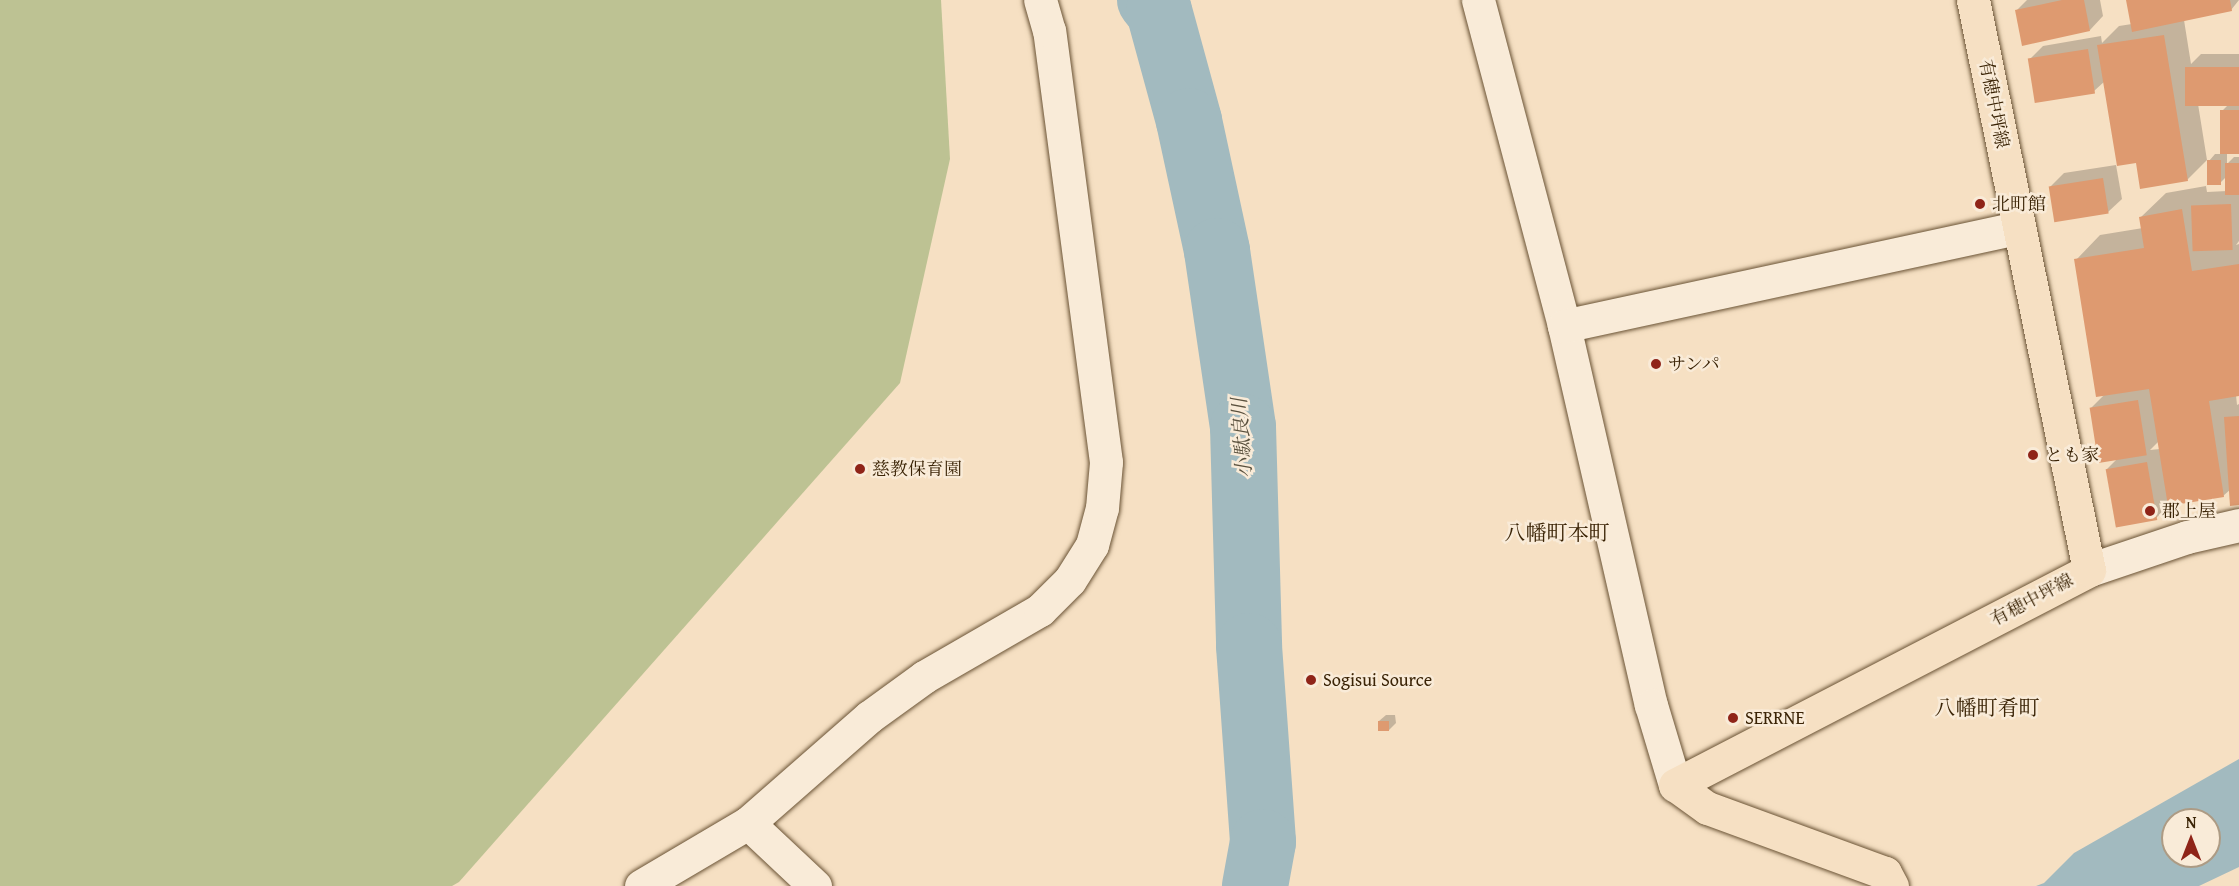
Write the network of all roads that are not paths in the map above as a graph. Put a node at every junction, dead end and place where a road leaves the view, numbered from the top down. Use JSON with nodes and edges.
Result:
{"nodes":[{"id":1,"x":1040,"y":0,"type":"edge"},
{"id":2,"x":1478,"y":0,"type":"edge"},
{"id":3,"x":1973,"y":0,"type":"edge"},
{"id":4,"x":2018,"y":228,"type":"junction"},
{"id":5,"x":1564,"y":326,"type":"junction"},
{"id":6,"x":2239,"y":525,"type":"edge"},
{"id":7,"x":2089,"y":570,"type":"junction"},
{"id":8,"x":1675,"y":785,"type":"junction"},
{"id":9,"x":748,"y":823,"type":"junction"},
{"id":10,"x":1889,"y":880,"type":"edge"},
{"id":11,"x":641,"y":886,"type":"edge"},
{"id":12,"x":815,"y":886,"type":"edge"}],
"edges":[{"from":1,"to":9,"type":"street"},
{"from":2,"to":5,"type":"street"},
{"from":3,"to":4,"type":"main road","name":"有穂中坪線"},
{"from":4,"to":5,"type":"street"},
{"from":4,"to":7,"type":"main road","name":"有穂中坪線"},
{"from":5,"to":8,"type":"street"},
{"from":6,"to":7,"type":"street"},
{"from":7,"to":8,"type":"main road","name":"有穂中坪線"},
{"from":8,"to":10,"type":"main road"},
{"from":9,"to":11,"type":"street"},
{"from":9,"to":12,"type":"street"}]}
